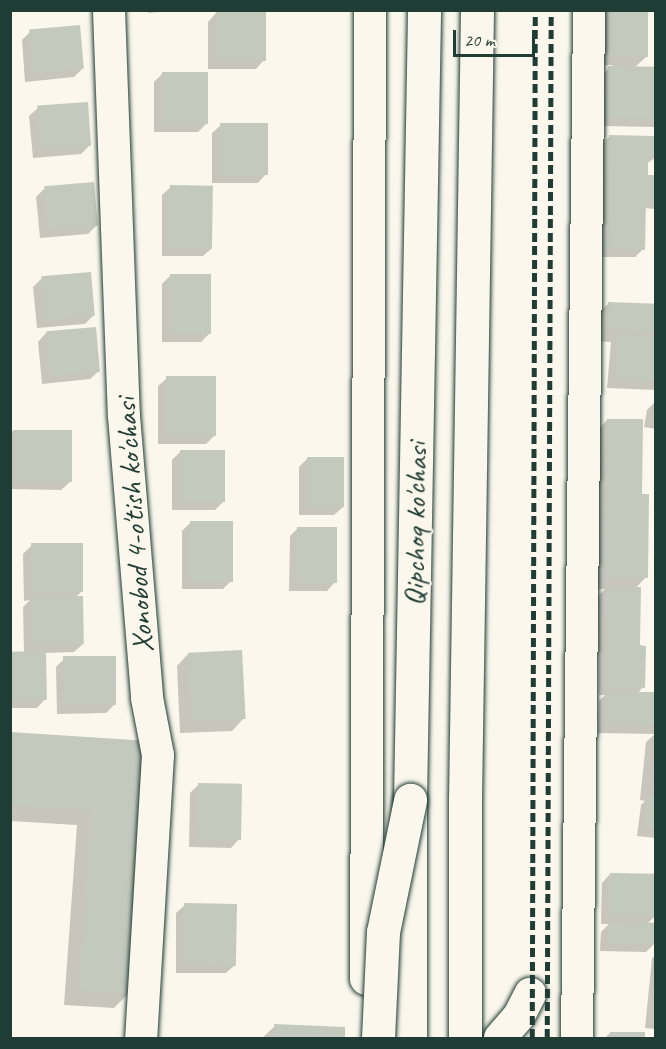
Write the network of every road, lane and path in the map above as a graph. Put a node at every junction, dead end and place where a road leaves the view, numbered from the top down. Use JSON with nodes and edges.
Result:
{"nodes":[{"id":1,"x":109,"y":10,"type":"edge"},
{"id":2,"x":370,"y":10,"type":"edge"},
{"id":3,"x":424,"y":10,"type":"edge"},
{"id":4,"x":477,"y":10,"type":"edge"},
{"id":5,"x":589,"y":10,"type":"edge"},
{"id":6,"x":410,"y":800,"type":"junction"},
{"id":7,"x":141,"y":1038,"type":"edge"},
{"id":8,"x":378,"y":1038,"type":"edge"},
{"id":9,"x":395,"y":1038,"type":"edge"},
{"id":10,"x":410,"y":1038,"type":"edge"},
{"id":11,"x":465,"y":1038,"type":"edge"},
{"id":12,"x":500,"y":1038,"type":"edge"},
{"id":13,"x":529,"y":1038,"type":"edge"},
{"id":14,"x":577,"y":1038,"type":"edge"}],
"edges":[{"from":1,"to":7,"type":"street","name":"Xonobod 4-o'tish ko'chasi"},
{"from":2,"to":9,"type":"street"},
{"from":3,"to":6,"type":"main road","name":"Qipchoq ko'chasi"},
{"from":4,"to":11,"type":"main road","name":"Qipchoq ko'chasi"},
{"from":5,"to":14,"type":"street"},
{"from":6,"to":8,"type":"main road","bridge":true},
{"from":6,"to":10,"type":"main road","name":"Qipchoq ko'chasi","bridge":true},
{"from":12,"to":13,"type":"street"}]}
